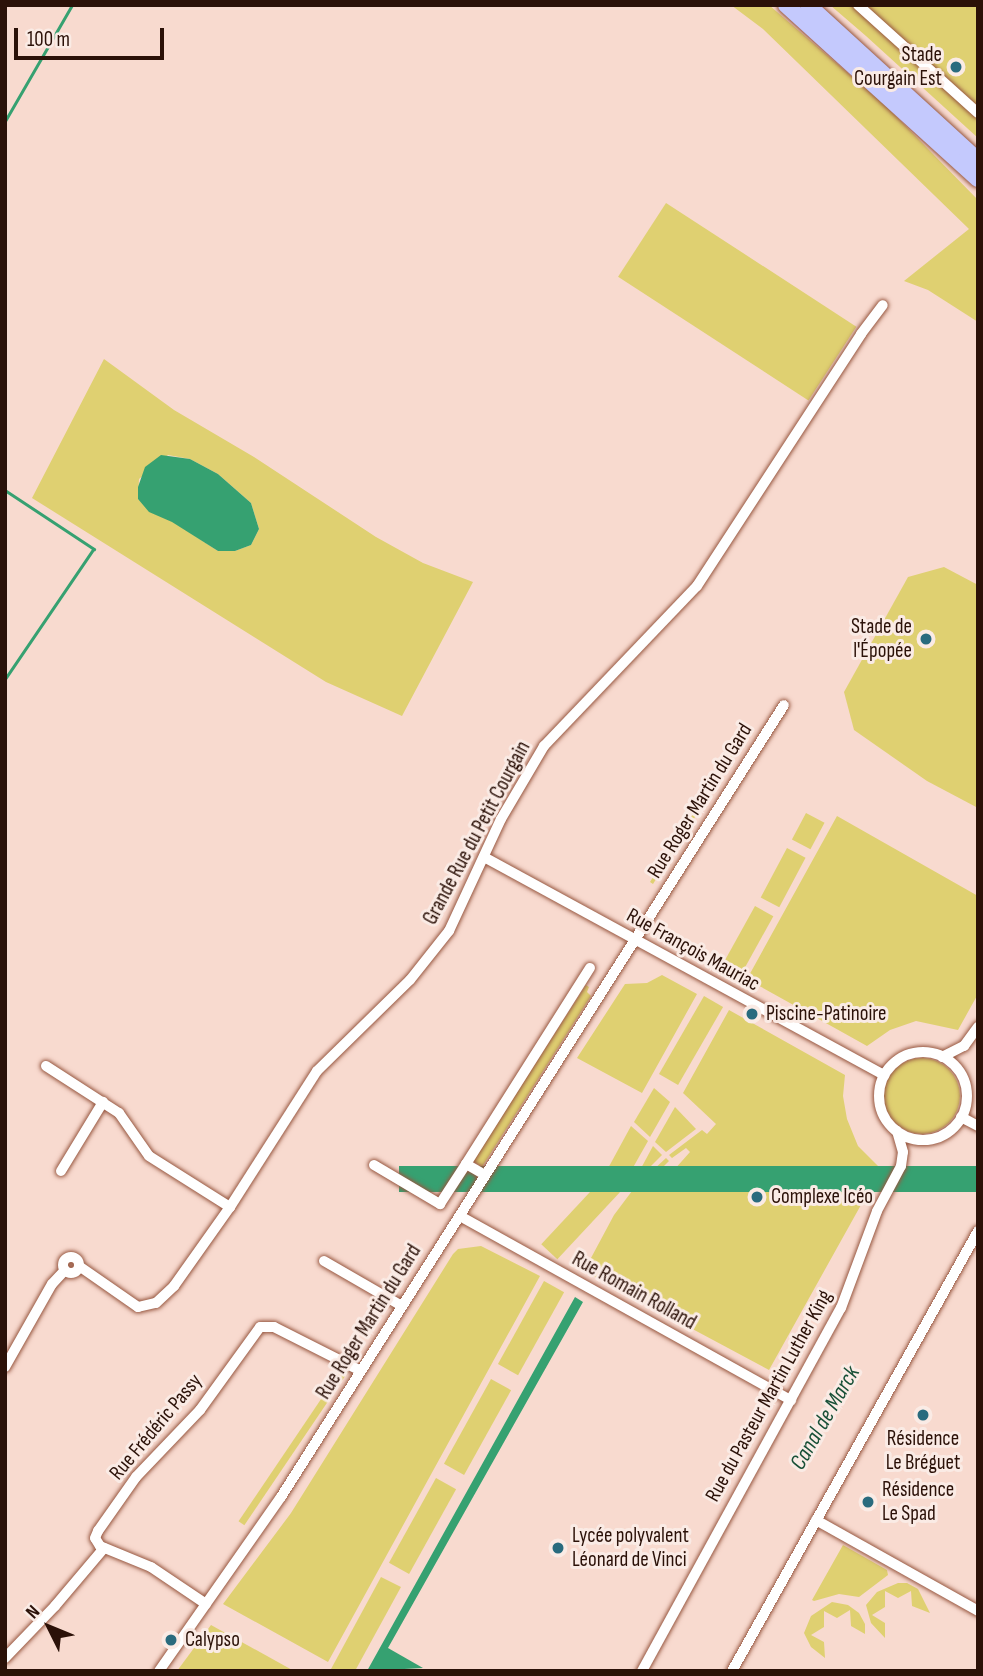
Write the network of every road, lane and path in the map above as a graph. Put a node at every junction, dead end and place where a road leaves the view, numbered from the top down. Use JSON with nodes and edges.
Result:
{"nodes":[{"id":1,"x":786,"y":5,"type":"edge"},
{"id":2,"x":808,"y":5,"type":"edge"},
{"id":3,"x":858,"y":5,"type":"edge"},
{"id":4,"x":978,"y":113,"type":"edge"},
{"id":5,"x":978,"y":160,"type":"edge"},
{"id":6,"x":978,"y":182,"type":"edge"},
{"id":7,"x":883,"y":305,"type":"dead end"},
{"id":8,"x":783,"y":705,"type":"dead end"},
{"id":9,"x":484,"y":857,"type":"junction"},
{"id":10,"x":635,"y":940,"type":"junction"},
{"id":11,"x":604,"y":988,"type":"junction"},
{"id":12,"x":978,"y":1027,"type":"edge"},
{"id":13,"x":942,"y":1057,"type":"junction"},
{"id":14,"x":46,"y":1066,"type":"dead end"},
{"id":15,"x":884,"y":1075,"type":"junction"},
{"id":16,"x":103,"y":1102,"type":"junction"},
{"id":17,"x":961,"y":1117,"type":"junction"},
{"id":18,"x":978,"y":1126,"type":"edge"},
{"id":19,"x":897,"y":1131,"type":"junction"},
{"id":20,"x":466,"y":1164,"type":"junction"},
{"id":21,"x":374,"y":1165,"type":"dead end"},
{"id":22,"x":61,"y":1171,"type":"dead end"},
{"id":23,"x":485,"y":1175,"type":"junction"},
{"id":24,"x":230,"y":1208,"type":"junction"},
{"id":25,"x":460,"y":1216,"type":"junction"},
{"id":26,"x":978,"y":1231,"type":"edge"},
{"id":27,"x":324,"y":1262,"type":"dead end"},
{"id":28,"x":402,"y":1306,"type":"junction"},
{"id":29,"x":5,"y":1367,"type":"edge"},
{"id":30,"x":361,"y":1371,"type":"junction"},
{"id":31,"x":790,"y":1400,"type":"junction"},
{"id":32,"x":816,"y":1520,"type":"junction"},
{"id":33,"x":104,"y":1548,"type":"junction"},
{"id":34,"x":206,"y":1604,"type":"junction"},
{"id":35,"x":978,"y":1611,"type":"edge"},
{"id":36,"x":5,"y":1658,"type":"edge"},
{"id":37,"x":159,"y":1671,"type":"edge"},
{"id":38,"x":642,"y":1671,"type":"edge"},
{"id":39,"x":732,"y":1671,"type":"edge"}],
"edges":[{"from":1,"to":6,"type":"highway"},
{"from":2,"to":5,"type":"highway"},
{"from":3,"to":4,"type":"street"},
{"from":7,"to":9,"type":"street","name":"Grande Rue du Petit Courgain"},
{"from":8,"to":10,"type":"street","name":"Rue Roger Martin du Gard"},
{"from":9,"to":10,"type":"street","name":"Rue François Mauriac"},
{"from":9,"to":24,"type":"street","name":"Grande Rue du Petit Courgain"},
{"from":10,"to":11,"type":"street","name":"Rue Roger Martin du Gard"},
{"from":10,"to":15,"type":"street","name":"Rue François Mauriac"},
{"from":11,"to":20,"type":"street"},
{"from":11,"to":23,"type":"street","name":"Rue Roger Martin du Gard"},
{"from":12,"to":13,"type":"street"},
{"from":13,"to":15,"type":"street"},
{"from":13,"to":17,"type":"street"},
{"from":14,"to":16,"type":"street"},
{"from":15,"to":19,"type":"street"},
{"from":16,"to":22,"type":"street"},
{"from":16,"to":24,"type":"street"},
{"from":17,"to":18,"type":"street"},
{"from":17,"to":19,"type":"street"},
{"from":19,"to":31,"type":"street","name":"Rue du Pasteur Martin Luther King"},
{"from":20,"to":21,"type":"street"},
{"from":20,"to":23,"type":"street"},
{"from":23,"to":25,"type":"street","name":"Rue Roger Martin du Gard"},
{"from":24,"to":29,"type":"street","name":"Grande Rue du Petit Courgain"},
{"from":25,"to":28,"type":"street","name":"Rue Roger Martin du Gard"},
{"from":25,"to":31,"type":"street","name":"Rue Romain Rolland"},
{"from":26,"to":32,"type":"street"},
{"from":27,"to":28,"type":"street"},
{"from":28,"to":30,"type":"street","name":"Rue Roger Martin du Gard"},
{"from":30,"to":33,"type":"street","name":"Rue Frédéric Passy"},
{"from":30,"to":34,"type":"street","name":"Rue Roger Martin du Gard"},
{"from":31,"to":38,"type":"street","name":"Rue du Pasteur Martin Luther King"},
{"from":32,"to":35,"type":"street"},
{"from":32,"to":39,"type":"street"},
{"from":33,"to":34,"type":"street"},
{"from":33,"to":36,"type":"street"},
{"from":34,"to":37,"type":"street","name":"Rue Roger Martin du Gard"}]}
